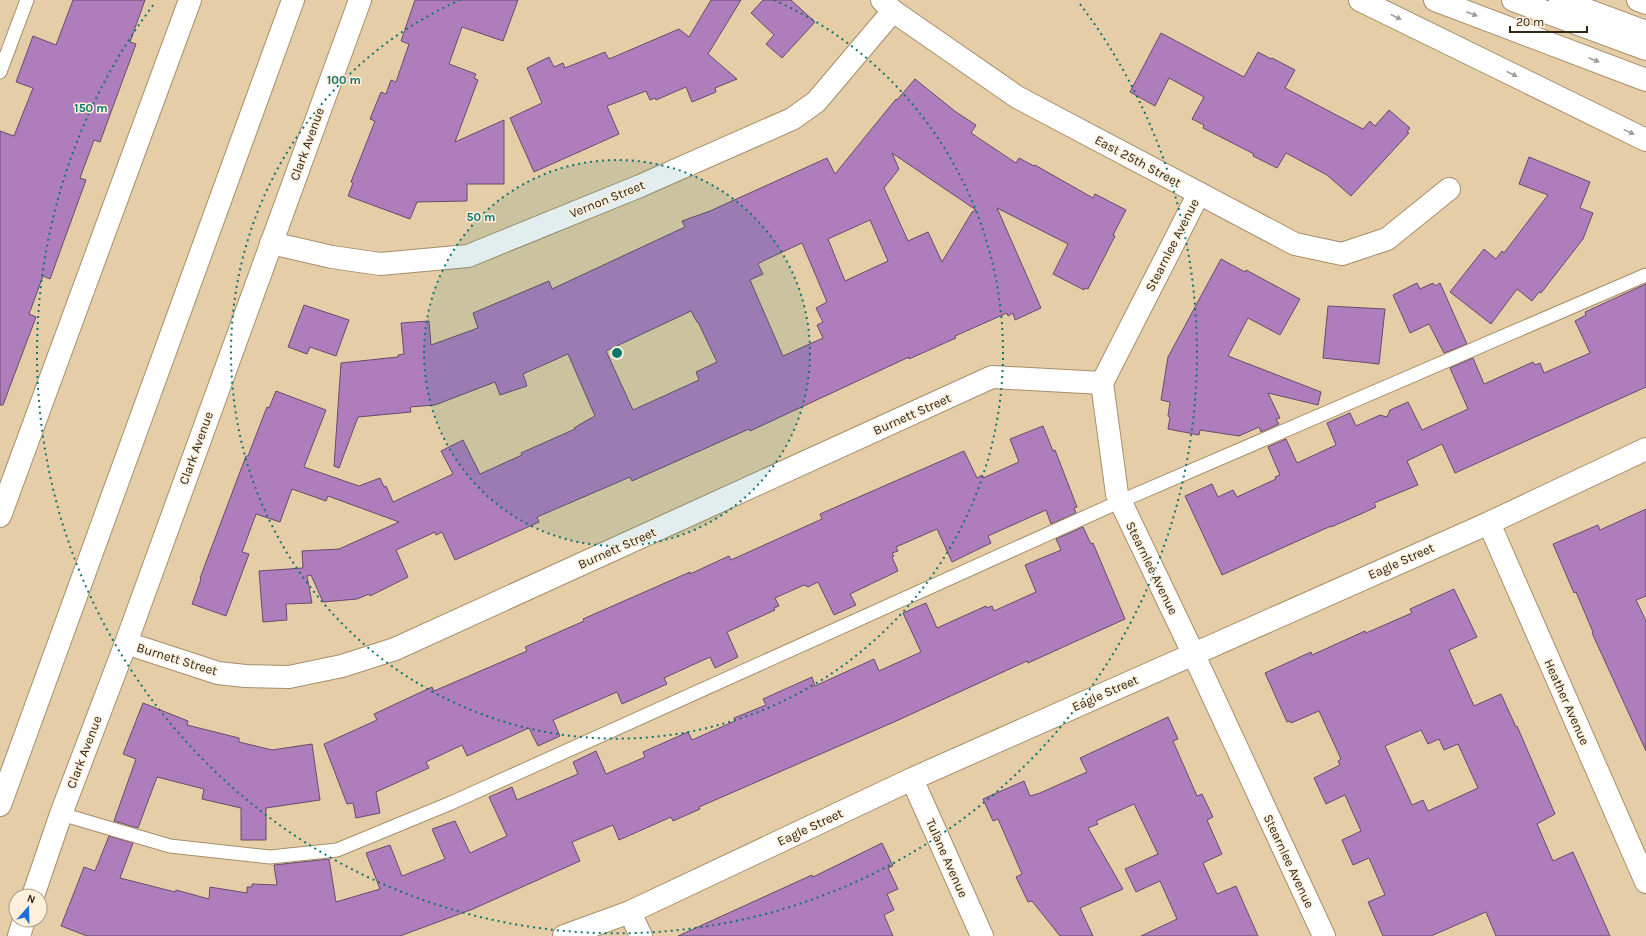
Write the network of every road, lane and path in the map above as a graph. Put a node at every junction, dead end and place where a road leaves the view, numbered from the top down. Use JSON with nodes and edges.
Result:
{"nodes":[{"id":1,"x":27,"y":0,"type":"edge"},
{"id":2,"x":190,"y":0,"type":"edge"},
{"id":3,"x":293,"y":0,"type":"edge"},
{"id":4,"x":360,"y":0,"type":"edge"},
{"id":5,"x":1360,"y":0,"type":"edge"},
{"id":6,"x":1435,"y":0,"type":"edge"},
{"id":7,"x":1513,"y":0,"type":"edge"},
{"id":8,"x":1560,"y":0,"type":"edge"},
{"id":9,"x":1638,"y":0,"type":"edge"},
{"id":10,"x":1646,"y":3,"type":"edge"},
{"id":11,"x":887,"y":6,"type":"edge"},
{"id":12,"x":1646,"y":32,"type":"edge"},
{"id":13,"x":1646,"y":49,"type":"edge"},
{"id":14,"x":0,"y":72,"type":"edge"},
{"id":15,"x":1646,"y":80,"type":"edge"},
{"id":16,"x":1646,"y":140,"type":"edge"},
{"id":17,"x":1449,"y":190,"type":"dead end"},
{"id":18,"x":1199,"y":193,"type":"junction"},
{"id":19,"x":271,"y":243,"type":"junction"},
{"id":20,"x":1646,"y":275,"type":"edge"},
{"id":21,"x":1102,"y":383,"type":"junction"},
{"id":22,"x":1646,"y":449,"type":"edge"},
{"id":23,"x":1121,"y":502,"type":"junction"},
{"id":24,"x":0,"y":516,"type":"edge"},
{"id":25,"x":1488,"y":523,"type":"junction"},
{"id":26,"x":126,"y":643,"type":"junction"},
{"id":27,"x":1193,"y":653,"type":"junction"},
{"id":28,"x":912,"y":779,"type":"junction"},
{"id":29,"x":0,"y":805,"type":"edge"},
{"id":30,"x":61,"y":814,"type":"junction"},
{"id":31,"x":1646,"y":882,"type":"edge"},
{"id":32,"x":36,"y":888,"type":"edge"},
{"id":33,"x":630,"y":912,"type":"junction"},
{"id":34,"x":564,"y":936,"type":"edge"},
{"id":35,"x":641,"y":936,"type":"edge"},
{"id":36,"x":982,"y":936,"type":"edge"},
{"id":37,"x":1324,"y":936,"type":"edge"}],
"edges":[{"from":1,"to":14,"type":"lane"},
{"from":2,"to":24,"type":"main road"},
{"from":3,"to":29,"type":"main road"},
{"from":4,"to":19,"type":"main road","name":"Clark Avenue"},
{"from":5,"to":16,"type":"main road","one_way":true},
{"from":6,"to":15,"type":"main road","one_way":true},
{"from":7,"to":13,"type":"main road"},
{"from":8,"to":12,"type":"main road"},
{"from":9,"to":10,"type":"main road"},
{"from":11,"to":18,"type":"main road","name":"East 25th Street"},
{"from":11,"to":19,"type":"main road","name":"Vernon Street"},
{"from":17,"to":18,"type":"main road","name":"East 25th Street"},
{"from":18,"to":21,"type":"main road","name":"Stearnlee Avenue"},
{"from":19,"to":26,"type":"main road","name":"Clark Avenue"},
{"from":20,"to":23,"type":"lane"},
{"from":21,"to":23,"type":"main road","name":"Stearnlee Avenue"},
{"from":21,"to":26,"type":"main road","name":"Burnett Street"},
{"from":22,"to":25,"type":"main road","name":"Eagle Street"},
{"from":23,"to":27,"type":"main road","name":"Stearnlee Avenue"},
{"from":23,"to":30,"type":"lane"},
{"from":25,"to":27,"type":"main road","name":"Eagle Street"},
{"from":25,"to":31,"type":"main road","name":"Heather Avenue"},
{"from":26,"to":30,"type":"main road","name":"Clark Avenue"},
{"from":27,"to":28,"type":"main road","name":"Eagle Street"},
{"from":27,"to":37,"type":"main road","name":"Stearnlee Avenue"},
{"from":28,"to":33,"type":"main road","name":"Eagle Street"},
{"from":28,"to":36,"type":"main road","name":"Tulane Avenue"},
{"from":30,"to":32,"type":"main road","name":"Clark Avenue"},
{"from":33,"to":34,"type":"main road","name":"Eagle Street"},
{"from":33,"to":35,"type":"main road"}]}
